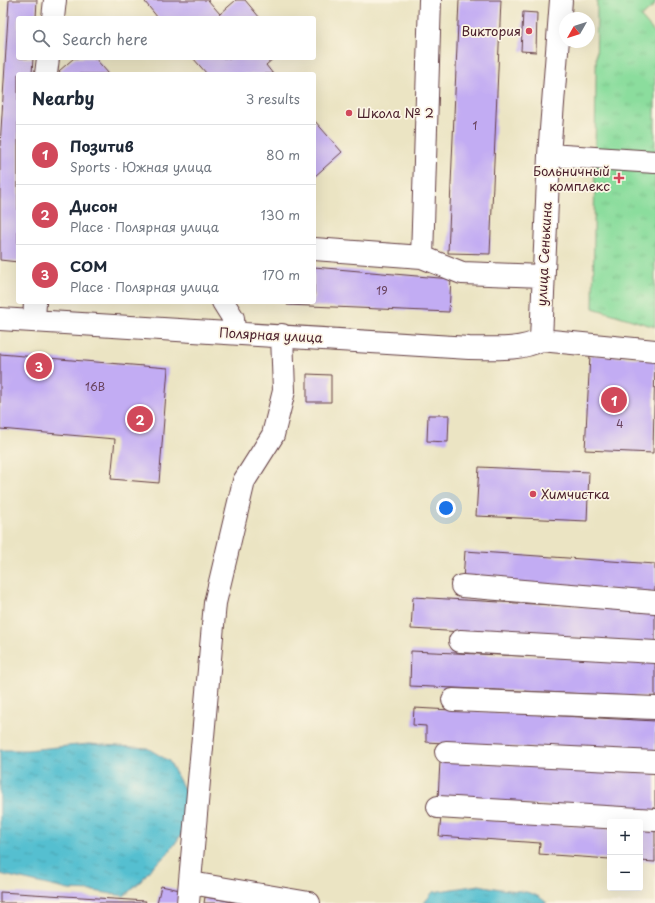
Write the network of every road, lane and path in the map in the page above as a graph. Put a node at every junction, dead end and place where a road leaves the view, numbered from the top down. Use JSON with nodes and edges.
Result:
{"nodes":[{"id":1,"x":55,"y":0,"type":"edge"},
{"id":2,"x":430,"y":0,"type":"edge"},
{"id":3,"x":561,"y":0,"type":"edge"},
{"id":4,"x":53,"y":16,"type":"edge"},
{"id":5,"x":48,"y":60,"type":"edge"},
{"id":6,"x":46,"y":72,"type":"edge"},
{"id":7,"x":549,"y":155,"type":"junction"},
{"id":8,"x":655,"y":162,"type":"edge"},
{"id":9,"x":316,"y":248,"type":"edge"},
{"id":10,"x":422,"y":257,"type":"junction"},
{"id":11,"x":543,"y":276,"type":"junction"},
{"id":12,"x":224,"y":304,"type":"edge"},
{"id":13,"x":35,"y":312,"type":"edge"},
{"id":14,"x":0,"y":320,"type":"edge"},
{"id":15,"x":234,"y":333,"type":"junction"},
{"id":16,"x":282,"y":335,"type":"junction"},
{"id":17,"x":541,"y":340,"type":"junction"},
{"id":18,"x":655,"y":351,"type":"edge"},
{"id":19,"x":462,"y":586,"type":"dead end"},
{"id":20,"x":655,"y":602,"type":"edge"},
{"id":21,"x":460,"y":641,"type":"dead end"},
{"id":22,"x":655,"y":652,"type":"edge"},
{"id":23,"x":453,"y":700,"type":"dead end"},
{"id":24,"x":655,"y":708,"type":"edge"},
{"id":25,"x":446,"y":752,"type":"dead end"},
{"id":26,"x":655,"y":762,"type":"edge"},
{"id":27,"x":438,"y":807,"type":"dead end"},
{"id":28,"x":655,"y":820,"type":"edge"},
{"id":29,"x":190,"y":893,"type":"edge"},
{"id":30,"x":309,"y":903,"type":"edge"}],
"edges":[{"from":1,"to":4,"type":"street"},
{"from":2,"to":10,"type":"street"},
{"from":3,"to":7,"type":"street","name":"улица Сенькина"},
{"from":5,"to":6,"type":"street"},
{"from":7,"to":8,"type":"street"},
{"from":7,"to":11,"type":"street","name":"улица Сенькина"},
{"from":9,"to":10,"type":"street"},
{"from":10,"to":11,"type":"street"},
{"from":11,"to":17,"type":"street","name":"улица Сенькина"},
{"from":12,"to":15,"type":"street"},
{"from":13,"to":14,"type":"street","name":"Полярная улица"},
{"from":13,"to":15,"type":"street","name":"Полярная улица"},
{"from":15,"to":16,"type":"street","name":"Полярная улица"},
{"from":16,"to":17,"type":"street","name":"Полярная улица"},
{"from":16,"to":29,"type":"street"},
{"from":17,"to":18,"type":"street"},
{"from":19,"to":20,"type":"street"},
{"from":21,"to":22,"type":"street"},
{"from":23,"to":24,"type":"street"},
{"from":25,"to":26,"type":"street"},
{"from":27,"to":28,"type":"street"},
{"from":29,"to":30,"type":"street"}]}
